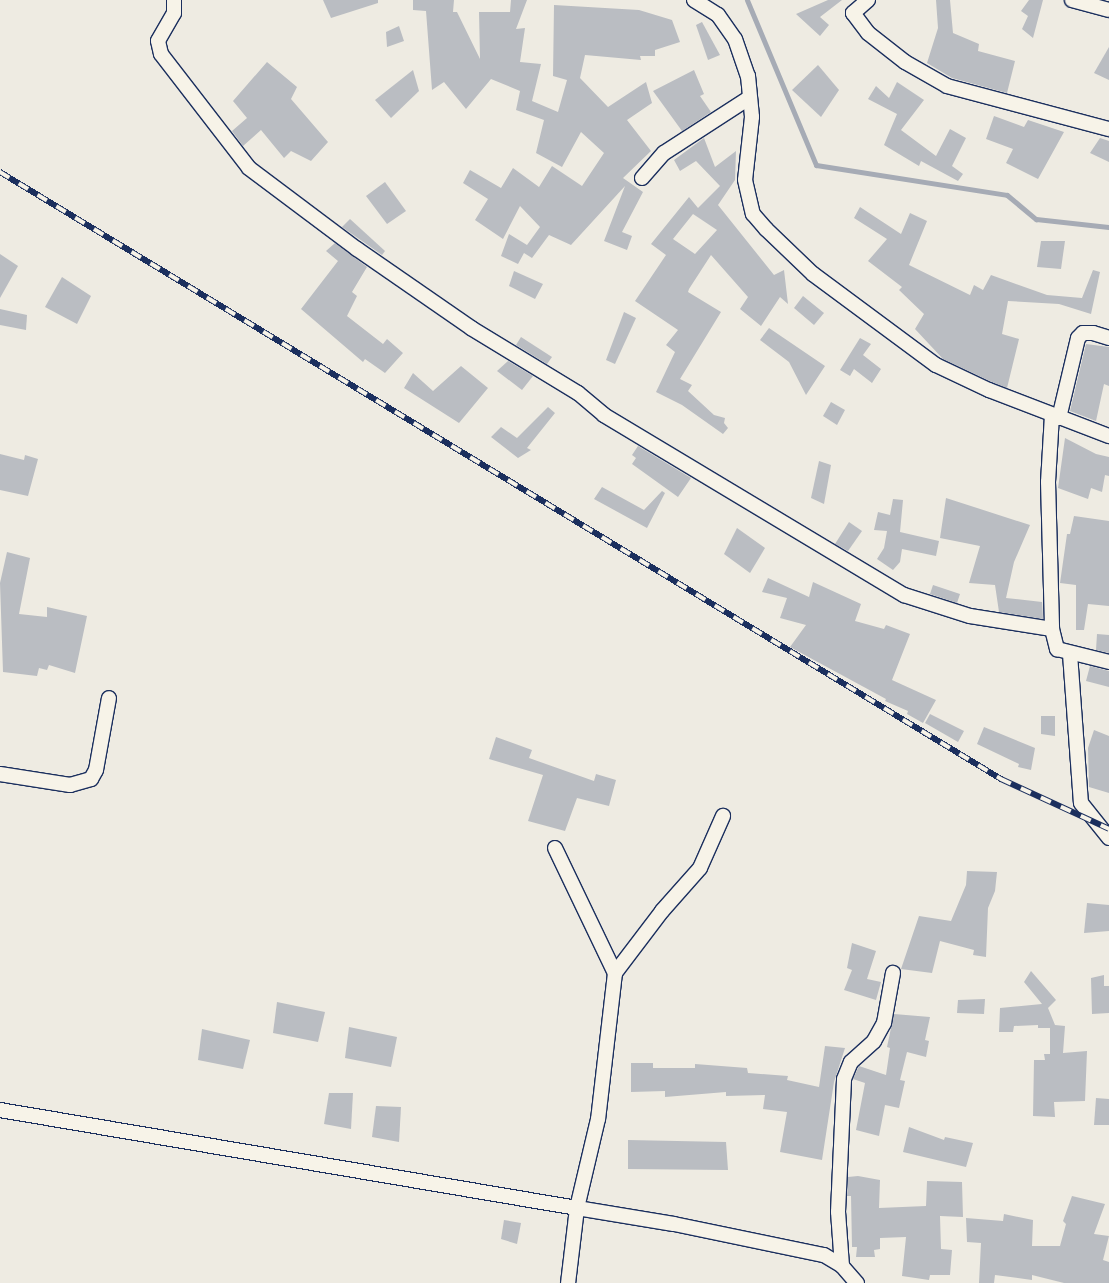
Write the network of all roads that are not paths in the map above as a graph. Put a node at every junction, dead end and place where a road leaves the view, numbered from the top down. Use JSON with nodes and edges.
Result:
{"nodes":[{"id":1,"x":174,"y":0,"type":"edge"},
{"id":2,"x":694,"y":0,"type":"edge"},
{"id":3,"x":868,"y":0,"type":"edge"},
{"id":4,"x":1072,"y":0,"type":"edge"},
{"id":5,"x":1109,"y":10,"type":"edge"},
{"id":6,"x":749,"y":98,"type":"junction"},
{"id":7,"x":1109,"y":130,"type":"edge"},
{"id":8,"x":642,"y":178,"type":"dead end"},
{"id":9,"x":1109,"y":338,"type":"edge"},
{"id":10,"x":1056,"y":416,"type":"junction"},
{"id":11,"x":1109,"y":436,"type":"edge"},
{"id":12,"x":1052,"y":629,"type":"junction"},
{"id":13,"x":1070,"y":654,"type":"junction"},
{"id":14,"x":1109,"y":662,"type":"edge"},
{"id":15,"x":109,"y":698,"type":"dead end"},
{"id":16,"x":0,"y":774,"type":"edge"},
{"id":17,"x":724,"y":816,"type":"dead end"},
{"id":18,"x":1109,"y":838,"type":"edge"},
{"id":19,"x":555,"y":848,"type":"dead end"},
{"id":20,"x":615,"y":973,"type":"junction"},
{"id":21,"x":893,"y":973,"type":"dead end"},
{"id":22,"x":0,"y":1110,"type":"edge"},
{"id":23,"x":577,"y":1208,"type":"junction"},
{"id":24,"x":842,"y":1266,"type":"junction"},
{"id":25,"x":568,"y":1283,"type":"edge"},
{"id":26,"x":857,"y":1283,"type":"edge"}],
"edges":[{"from":1,"to":12,"type":"street"},
{"from":2,"to":6,"type":"street"},
{"from":3,"to":7,"type":"street"},
{"from":4,"to":5,"type":"street"},
{"from":6,"to":8,"type":"street"},
{"from":6,"to":10,"type":"street"},
{"from":9,"to":10,"type":"street"},
{"from":10,"to":11,"type":"street"},
{"from":10,"to":12,"type":"street"},
{"from":12,"to":13,"type":"street"},
{"from":13,"to":14,"type":"street"},
{"from":13,"to":18,"type":"street"},
{"from":15,"to":16,"type":"street"},
{"from":17,"to":20,"type":"street"},
{"from":19,"to":20,"type":"street"},
{"from":20,"to":23,"type":"street"},
{"from":21,"to":24,"type":"street"},
{"from":22,"to":23,"type":"street"},
{"from":23,"to":24,"type":"street"},
{"from":23,"to":25,"type":"street"},
{"from":24,"to":26,"type":"street"}]}
